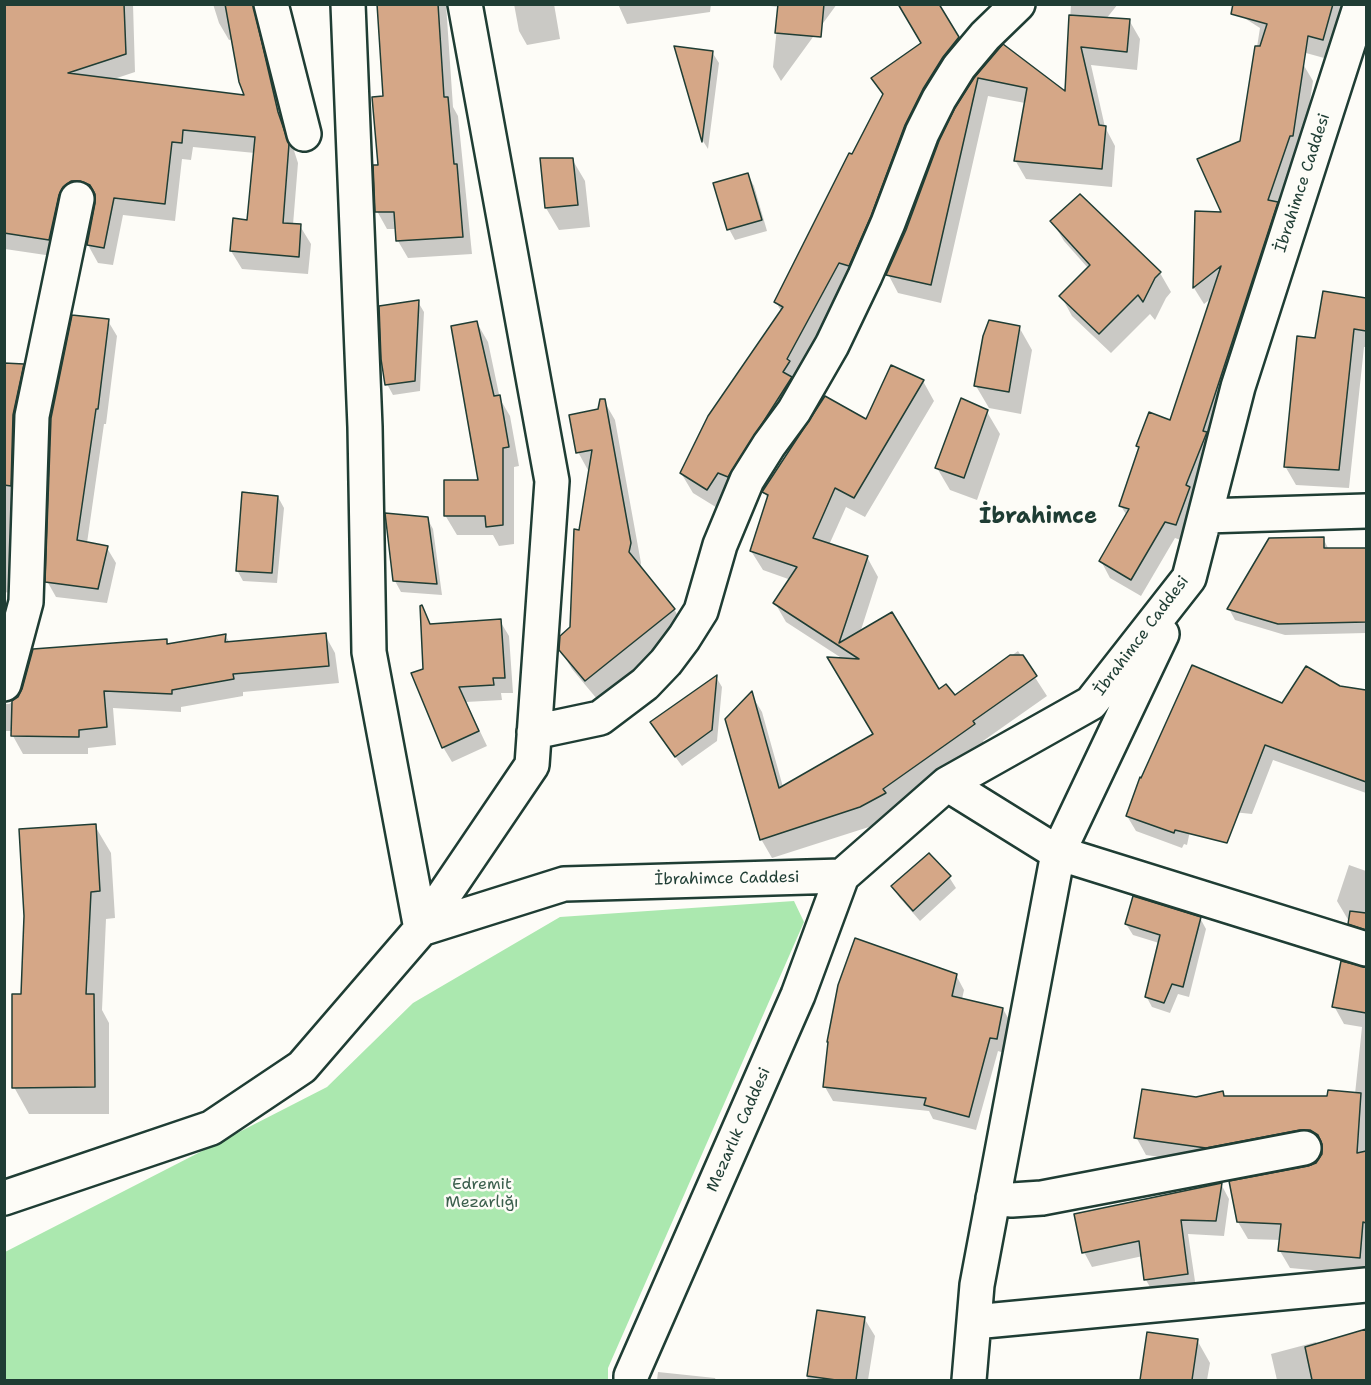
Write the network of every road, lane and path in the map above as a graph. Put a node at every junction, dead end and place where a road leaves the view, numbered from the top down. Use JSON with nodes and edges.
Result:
{"nodes":[{"id":1,"x":271,"y":4,"type":"edge"},
{"id":2,"x":348,"y":4,"type":"edge"},
{"id":3,"x":465,"y":4,"type":"edge"},
{"id":4,"x":1018,"y":4,"type":"edge"},
{"id":5,"x":1361,"y":4,"type":"edge"},
{"id":6,"x":304,"y":134,"type":"dead end"},
{"id":7,"x":76,"y":199,"type":"dead end"},
{"id":8,"x":1366,"y":511,"type":"edge"},
{"id":9,"x":1205,"y":516,"type":"junction"},
{"id":10,"x":1189,"y":578,"type":"junction"},
{"id":11,"x":4,"y":684,"type":"edge"},
{"id":12,"x":534,"y":732,"type":"junction"},
{"id":13,"x":947,"y":784,"type":"junction"},
{"id":14,"x":1058,"y":853,"type":"junction"},
{"id":15,"x":842,"y":876,"type":"junction"},
{"id":16,"x":421,"y":929,"type":"junction"},
{"id":17,"x":1366,"y":949,"type":"edge"},
{"id":18,"x":1304,"y":1148,"type":"dead end"},
{"id":19,"x":4,"y":1198,"type":"edge"},
{"id":20,"x":993,"y":1198,"type":"junction"},
{"id":21,"x":1366,"y":1285,"type":"edge"},
{"id":22,"x":974,"y":1322,"type":"junction"},
{"id":23,"x":631,"y":1380,"type":"edge"},
{"id":24,"x":969,"y":1380,"type":"edge"}],
"edges":[{"from":1,"to":6,"type":"street"},
{"from":2,"to":16,"type":"street"},
{"from":3,"to":12,"type":"street"},
{"from":4,"to":12,"type":"street"},
{"from":5,"to":9,"type":"street","name":"İbrahimce Caddesi"},
{"from":7,"to":11,"type":"street"},
{"from":8,"to":9,"type":"street"},
{"from":9,"to":10,"type":"street","name":"İbrahimce Caddesi"},
{"from":10,"to":13,"type":"street","name":"İbrahimce Caddesi"},
{"from":10,"to":14,"type":"street"},
{"from":12,"to":16,"type":"street"},
{"from":13,"to":14,"type":"street"},
{"from":13,"to":15,"type":"street","name":"İbrahimce Caddesi"},
{"from":14,"to":17,"type":"street"},
{"from":14,"to":20,"type":"street"},
{"from":15,"to":16,"type":"street","name":"İbrahimce Caddesi"},
{"from":15,"to":23,"type":"street","name":"Mezarlık Caddesi"},
{"from":16,"to":19,"type":"street"},
{"from":18,"to":20,"type":"street"},
{"from":20,"to":22,"type":"street"},
{"from":21,"to":22,"type":"street"},
{"from":22,"to":24,"type":"street"}]}
